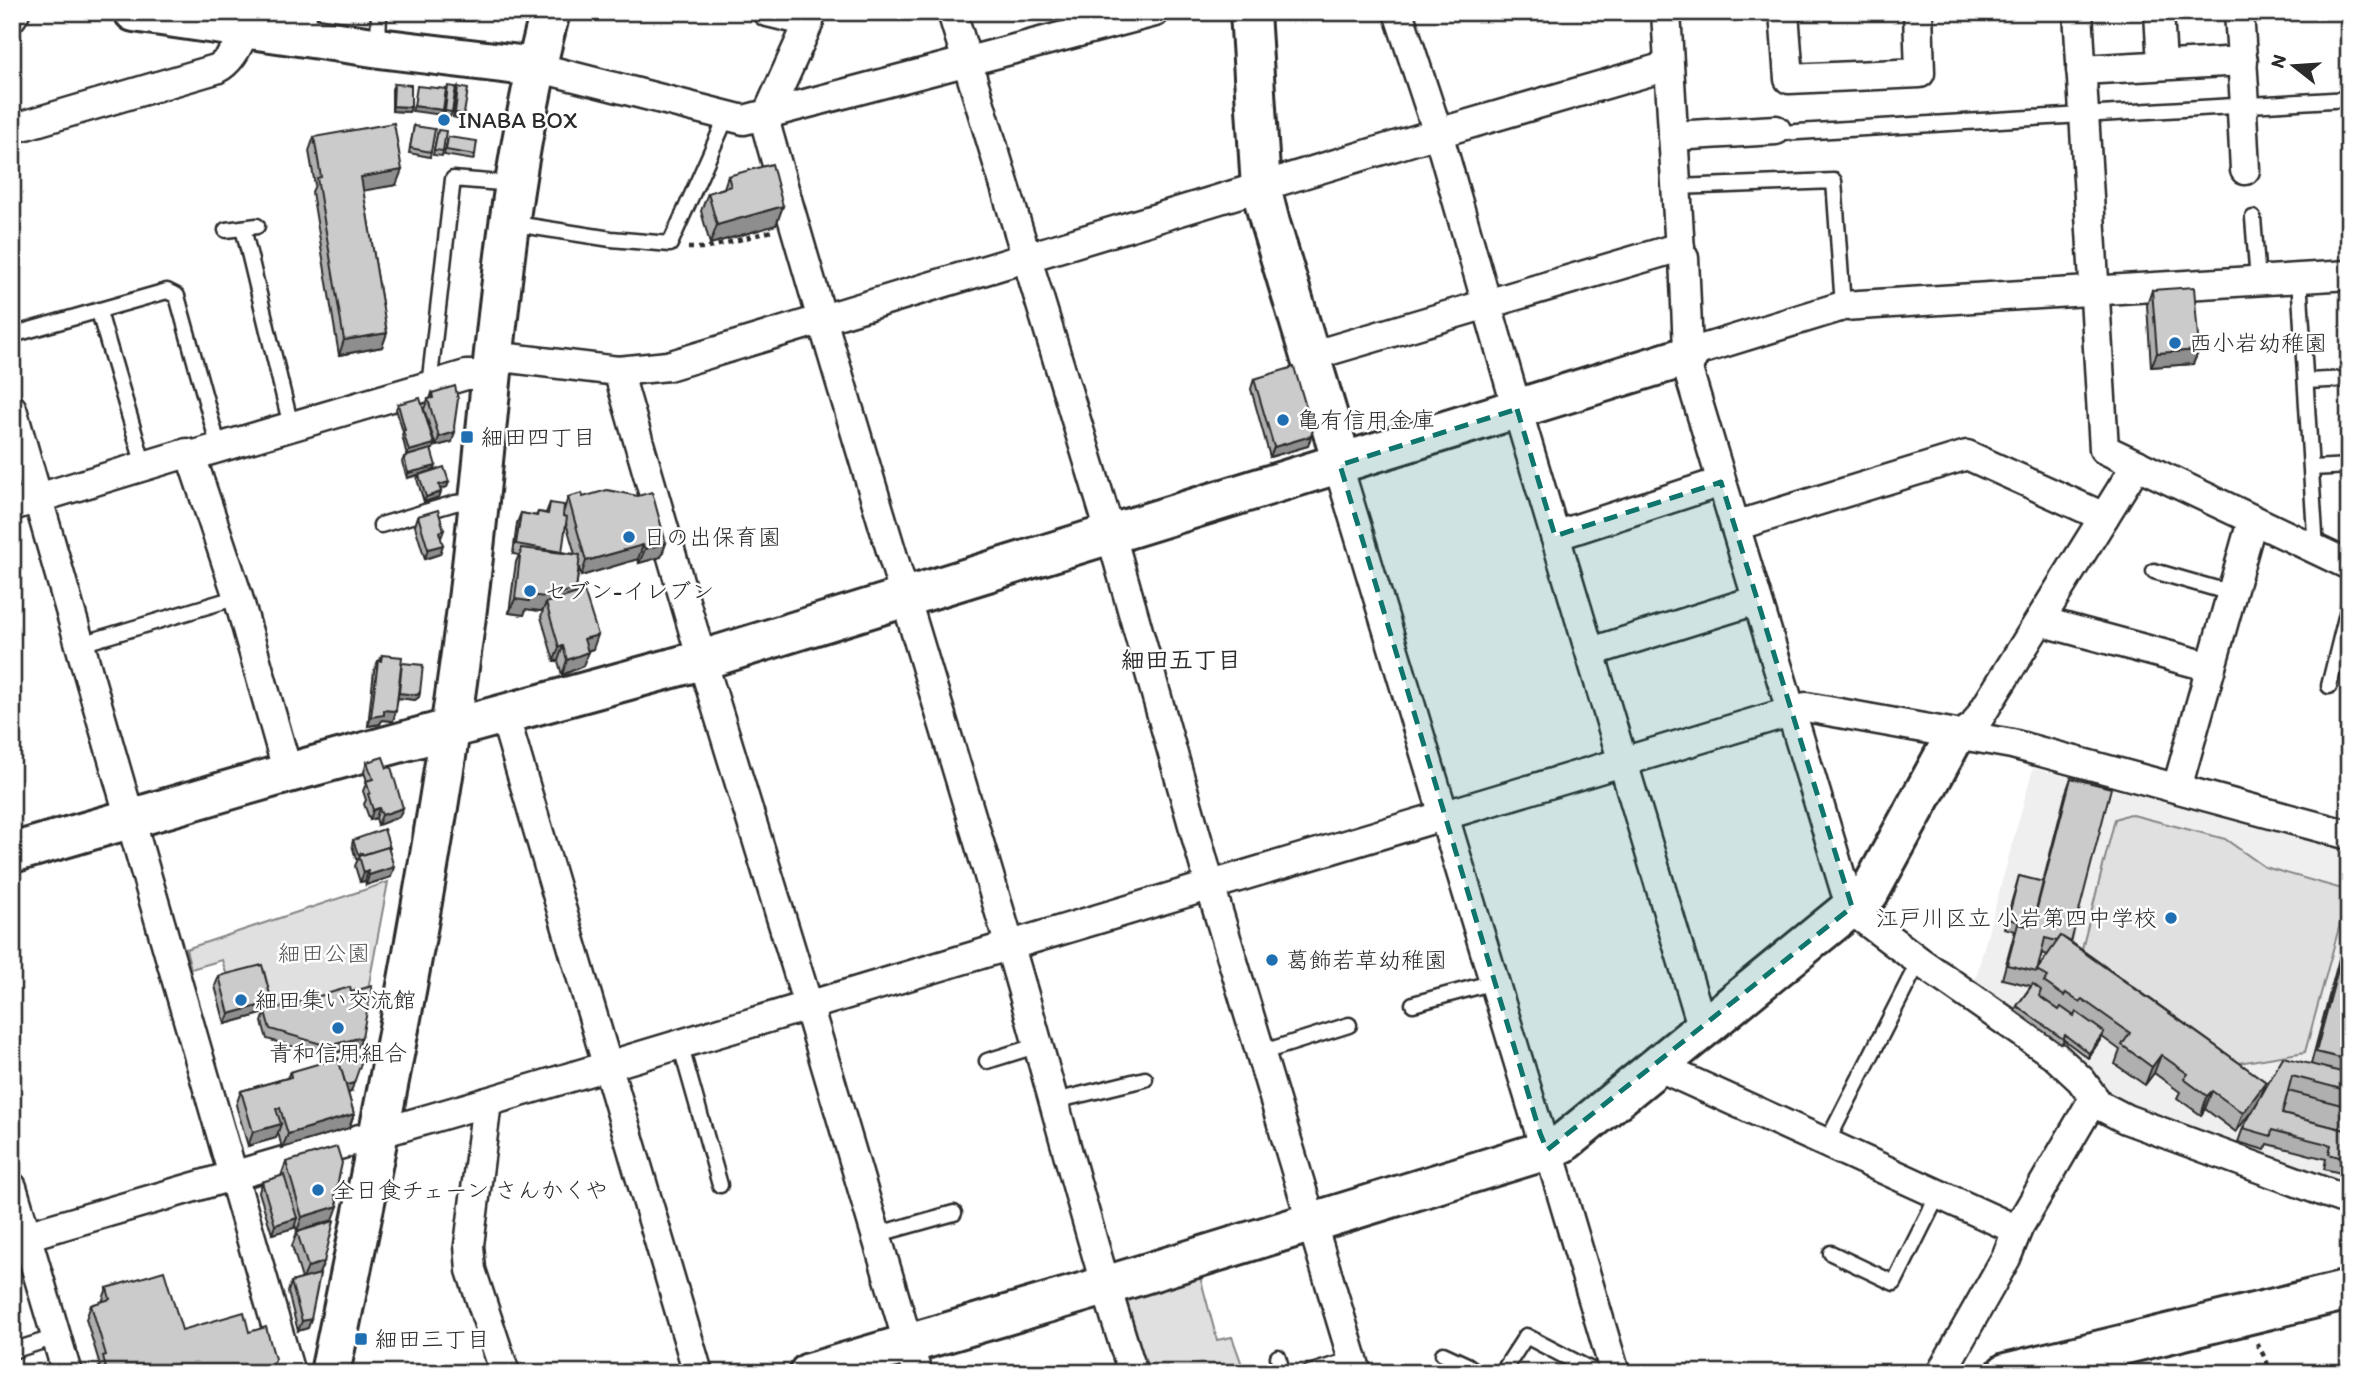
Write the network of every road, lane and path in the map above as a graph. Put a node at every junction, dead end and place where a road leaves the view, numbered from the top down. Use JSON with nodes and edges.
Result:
{"nodes":[{"id":1,"x":15,"y":12,"type":"edge"},
{"id":2,"x":134,"y":12,"type":"edge"},
{"id":3,"x":551,"y":12,"type":"edge"},
{"id":4,"x":766,"y":12,"type":"edge"},
{"id":5,"x":952,"y":12,"type":"edge"},
{"id":6,"x":1155,"y":12,"type":"edge"},
{"id":7,"x":1251,"y":12,"type":"edge"},
{"id":8,"x":1398,"y":12,"type":"edge"},
{"id":9,"x":1666,"y":12,"type":"edge"},
{"id":10,"x":1784,"y":12,"type":"edge"},
{"id":11,"x":1918,"y":12,"type":"edge"},
{"id":12,"x":2078,"y":12,"type":"edge"},
{"id":13,"x":2159,"y":12,"type":"edge"},
{"id":14,"x":2239,"y":12,"type":"edge"},
{"id":15,"x":12,"y":17,"type":"edge"},
{"id":16,"x":1096,"y":20,"type":"edge"},
{"id":17,"x":309,"y":25,"type":"edge"},
{"id":18,"x":246,"y":29,"type":"junction"},
{"id":19,"x":378,"y":30,"type":"edge"},
{"id":20,"x":968,"y":61,"type":"junction"},
{"id":21,"x":2242,"y":61,"type":"junction"},
{"id":22,"x":2162,"y":65,"type":"junction"},
{"id":23,"x":1668,"y":66,"type":"junction"},
{"id":24,"x":536,"y":67,"type":"junction"},
{"id":25,"x":2081,"y":70,"type":"junction"},
{"id":26,"x":2349,"y":99,"type":"edge"},
{"id":27,"x":2245,"y":105,"type":"junction"},
{"id":28,"x":2083,"y":114,"type":"junction"},
{"id":29,"x":767,"y":115,"type":"junction"},
{"id":30,"x":727,"y":116,"type":"junction"},
{"id":31,"x":12,"y":128,"type":"edge"},
{"id":32,"x":1776,"y":130,"type":"joint"},
{"id":33,"x":1438,"y":133,"type":"junction"},
{"id":34,"x":1673,"y":136,"type":"junction"},
{"id":35,"x":2245,"y":170,"type":"dead end"},
{"id":36,"x":514,"y":185,"type":"junction"},
{"id":37,"x":1676,"y":187,"type":"junction"},
{"id":38,"x":1261,"y":188,"type":"junction"},
{"id":39,"x":2253,"y":218,"type":"dead end"},
{"id":40,"x":508,"y":223,"type":"junction"},
{"id":41,"x":794,"y":225,"type":"junction"},
{"id":42,"x":226,"y":230,"type":"dead end"},
{"id":43,"x":670,"y":244,"type":"junction"},
{"id":44,"x":1680,"y":247,"type":"junction"},
{"id":45,"x":1026,"y":257,"type":"junction"},
{"id":46,"x":2349,"y":275,"type":"edge"},
{"id":47,"x":2299,"y":278,"type":"junction"},
{"id":48,"x":2258,"y":281,"type":"junction"},
{"id":49,"x":2095,"y":290,"type":"junction"},
{"id":50,"x":1486,"y":305,"type":"junction"},
{"id":51,"x":1843,"y":306,"type":"junction"},
{"id":52,"x":99,"y":312,"type":"junction"},
{"id":53,"x":823,"y":320,"type":"junction"},
{"id":54,"x":12,"y":335,"type":"edge"},
{"id":55,"x":1311,"y":356,"type":"junction"},
{"id":56,"x":1688,"y":356,"type":"junction"},
{"id":57,"x":492,"y":365,"type":"junction"},
{"id":58,"x":618,"y":371,"type":"junction"},
{"id":59,"x":2349,"y":379,"type":"edge"},
{"id":60,"x":2306,"y":381,"type":"junction"},
{"id":61,"x":429,"y":386,"type":"junction"},
{"id":62,"x":12,"y":409,"type":"edge"},
{"id":63,"x":1517,"y":409,"type":"junction"},
{"id":64,"x":291,"y":426,"type":"junction"},
{"id":65,"x":219,"y":448,"type":"junction"},
{"id":66,"x":191,"y":456,"type":"junction"},
{"id":67,"x":2137,"y":464,"type":"junction"},
{"id":68,"x":1340,"y":465,"type":"junction"},
{"id":69,"x":144,"y":466,"type":"junction"},
{"id":70,"x":2349,"y":466,"type":"edge"},
{"id":71,"x":2312,"y":468,"type":"junction"},
{"id":72,"x":1721,"y":482,"type":"junction"},
{"id":73,"x":480,"y":500,"type":"junction"},
{"id":74,"x":25,"y":502,"type":"edge"},
{"id":75,"x":2104,"y":517,"type":"junction"},
{"id":76,"x":2252,"y":521,"type":"junction"},
{"id":77,"x":381,"y":525,"type":"dead end"},
{"id":78,"x":1735,"y":526,"type":"junction"},
{"id":79,"x":1111,"y":535,"type":"junction"},
{"id":80,"x":1555,"y":536,"type":"junction"},
{"id":81,"x":2316,"y":550,"type":"junction"},
{"id":82,"x":2349,"y":565,"type":"edge"},
{"id":83,"x":2154,"y":571,"type":"dead end"},
{"id":84,"x":2231,"y":593,"type":"junction"},
{"id":85,"x":904,"y":596,"type":"junction"},
{"id":86,"x":238,"y":597,"type":"junction"},
{"id":87,"x":1757,"y":600,"type":"junction"},
{"id":88,"x":2349,"y":605,"type":"edge"},
{"id":89,"x":2040,"y":621,"type":"junction"},
{"id":90,"x":81,"y":644,"type":"junction"},
{"id":91,"x":1591,"y":652,"type":"junction"},
{"id":92,"x":702,"y":660,"type":"junction"},
{"id":93,"x":2211,"y":667,"type":"junction"},
{"id":94,"x":2329,"y":686,"type":"dead end"},
{"id":95,"x":1792,"y":710,"type":"junction"},
{"id":96,"x":504,"y":714,"type":"junction"},
{"id":97,"x":451,"y":729,"type":"junction"},
{"id":98,"x":1957,"y":737,"type":"junction"},
{"id":99,"x":1624,"y":760,"type":"junction"},
{"id":100,"x":288,"y":773,"type":"junction"},
{"id":101,"x":2177,"y":788,"type":"junction"},
{"id":102,"x":1445,"y":816,"type":"junction"},
{"id":103,"x":130,"y":818,"type":"junction"},
{"id":104,"x":2349,"y":835,"type":"edge"},
{"id":105,"x":12,"y":853,"type":"edge"},
{"id":106,"x":1210,"y":885,"type":"junction"},
{"id":107,"x":1852,"y":907,"type":"junction"},
{"id":108,"x":1010,"y":946,"type":"junction"},
{"id":109,"x":1919,"y":961,"type":"junction"},
{"id":110,"x":1494,"y":982,"type":"junction"},
{"id":111,"x":1413,"y":1004,"type":"dead end"},
{"id":112,"x":808,"y":1005,"type":"junction"},
{"id":113,"x":1349,"y":1025,"type":"dead end"},
{"id":114,"x":1703,"y":1029,"type":"junction"},
{"id":115,"x":680,"y":1044,"type":"junction"},
{"id":116,"x":1039,"y":1045,"type":"junction"},
{"id":117,"x":1260,"y":1053,"type":"junction"},
{"id":118,"x":987,"y":1061,"type":"dead end"},
{"id":119,"x":608,"y":1065,"type":"junction"},
{"id":120,"x":1657,"y":1066,"type":"junction"},
{"id":121,"x":1145,"y":1079,"type":"dead end"},
{"id":122,"x":2094,"y":1098,"type":"junction"},
{"id":123,"x":1055,"y":1101,"type":"junction"},
{"id":124,"x":487,"y":1102,"type":"junction"},
{"id":125,"x":379,"y":1134,"type":"junction"},
{"id":126,"x":1826,"y":1143,"type":"junction"},
{"id":127,"x":1547,"y":1150,"type":"junction"},
{"id":128,"x":232,"y":1175,"type":"junction"},
{"id":129,"x":720,"y":1185,"type":"dead end"},
{"id":130,"x":12,"y":1187,"type":"edge"},
{"id":131,"x":1939,"y":1193,"type":"junction"},
{"id":132,"x":2349,"y":1201,"type":"edge"},
{"id":133,"x":954,"y":1213,"type":"dead end"},
{"id":134,"x":1312,"y":1223,"type":"junction"},
{"id":135,"x":2017,"y":1230,"type":"junction"},
{"id":136,"x":875,"y":1235,"type":"junction"},
{"id":137,"x":19,"y":1238,"type":"edge"},
{"id":138,"x":1831,"y":1253,"type":"dead end"},
{"id":139,"x":1105,"y":1286,"type":"junction"},
{"id":140,"x":2349,"y":1290,"type":"edge"},
{"id":141,"x":56,"y":1338,"type":"junction"},
{"id":142,"x":12,"y":1351,"type":"edge"},
{"id":143,"x":1443,"y":1354,"type":"dead end"},
{"id":144,"x":1278,"y":1357,"type":"dead end"},
{"id":145,"x":912,"y":1358,"type":"edge"},
{"id":146,"x":1355,"y":1366,"type":"edge"},
{"id":147,"x":67,"y":1373,"type":"edge"},
{"id":148,"x":290,"y":1373,"type":"edge"},
{"id":149,"x":330,"y":1373,"type":"edge"},
{"id":150,"x":505,"y":1373,"type":"edge"},
{"id":151,"x":698,"y":1373,"type":"edge"},
{"id":152,"x":809,"y":1373,"type":"edge"},
{"id":153,"x":1133,"y":1373,"type":"edge"},
{"id":154,"x":1283,"y":1373,"type":"edge"},
{"id":155,"x":1309,"y":1373,"type":"edge"},
{"id":156,"x":1478,"y":1373,"type":"edge"},
{"id":157,"x":1502,"y":1373,"type":"edge"},
{"id":158,"x":1597,"y":1373,"type":"edge"},
{"id":159,"x":1615,"y":1373,"type":"edge"},
{"id":160,"x":1941,"y":1373,"type":"edge"},
{"id":161,"x":2006,"y":1373,"type":"edge"}],
"edges":[{"from":1,"to":15,"type":"street"},
{"from":2,"to":18,"type":"street"},
{"from":3,"to":24,"type":"street"},
{"from":4,"to":29,"type":"street"},
{"from":5,"to":20,"type":"street"},
{"from":6,"to":16,"type":"street"},
{"from":7,"to":38,"type":"street"},
{"from":8,"to":33,"type":"street"},
{"from":9,"to":23,"type":"street"},
{"from":10,"to":11,"type":"street"},
{"from":12,"to":25,"type":"street"},
{"from":13,"to":22,"type":"street"},
{"from":14,"to":21,"type":"street"},
{"from":16,"to":20,"type":"street"},
{"from":17,"to":18,"type":"street"},
{"from":17,"to":19,"type":"street"},
{"from":18,"to":31,"type":"street"},
{"from":19,"to":24,"type":"street"},
{"from":20,"to":29,"type":"street"},
{"from":20,"to":45,"type":"street"},
{"from":21,"to":22,"type":"street"},
{"from":21,"to":27,"type":"street"},
{"from":22,"to":25,"type":"street"},
{"from":23,"to":33,"type":"street"},
{"from":23,"to":34,"type":"street"},
{"from":24,"to":30,"type":"street"},
{"from":24,"to":36,"type":"street"},
{"from":25,"to":28,"type":"street"},
{"from":26,"to":27,"type":"lane"},
{"from":27,"to":28,"type":"lane"},
{"from":27,"to":35,"type":"street"},
{"from":28,"to":32,"type":"lane"},
{"from":28,"to":49,"type":"street"},
{"from":29,"to":30,"type":"street"},
{"from":29,"to":41,"type":"street"},
{"from":30,"to":43,"type":"lane"},
{"from":32,"to":34,"type":"street"},
{"from":33,"to":38,"type":"street"},
{"from":33,"to":50,"type":"street"},
{"from":34,"to":37,"type":"street"},
{"from":36,"to":40,"type":"street"},
{"from":36,"to":61,"type":"lane"},
{"from":37,"to":44,"type":"street"},
{"from":37,"to":51,"type":"lane"},
{"from":38,"to":45,"type":"street"},
{"from":38,"to":55,"type":"street"},
{"from":39,"to":48,"type":"lane"},
{"from":40,"to":43,"type":"lane"},
{"from":40,"to":57,"type":"street"},
{"from":41,"to":43,"type":"path"},
{"from":41,"to":53,"type":"street"},
{"from":42,"to":64,"type":"lane"},
{"from":44,"to":50,"type":"street"},
{"from":44,"to":56,"type":"street"},
{"from":45,"to":53,"type":"street"},
{"from":45,"to":79,"type":"street"},
{"from":46,"to":47,"type":"street"},
{"from":47,"to":48,"type":"street"},
{"from":47,"to":60,"type":"lane"},
{"from":48,"to":49,"type":"street"},
{"from":49,"to":51,"type":"street"},
{"from":49,"to":67,"type":"street"},
{"from":50,"to":55,"type":"street"},
{"from":50,"to":63,"type":"street"},
{"from":51,"to":56,"type":"street"},
{"from":52,"to":54,"type":"lane"},
{"from":52,"to":65,"type":"lane"},
{"from":52,"to":69,"type":"lane"},
{"from":53,"to":58,"type":"street"},
{"from":53,"to":85,"type":"street"},
{"from":55,"to":68,"type":"street"},
{"from":56,"to":63,"type":"street"},
{"from":56,"to":72,"type":"street"},
{"from":57,"to":58,"type":"street"},
{"from":57,"to":61,"type":"street"},
{"from":57,"to":73,"type":"street"},
{"from":58,"to":92,"type":"street"},
{"from":59,"to":60,"type":"lane"},
{"from":60,"to":71,"type":"lane"},
{"from":61,"to":64,"type":"street"},
{"from":62,"to":74,"type":"street"},
{"from":63,"to":68,"type":"street"},
{"from":63,"to":80,"type":"street"},
{"from":64,"to":65,"type":"street"},
{"from":65,"to":66,"type":"street"},
{"from":66,"to":69,"type":"street"},
{"from":66,"to":86,"type":"street"},
{"from":67,"to":75,"type":"street"},
{"from":67,"to":76,"type":"street"},
{"from":68,"to":79,"type":"street"},
{"from":68,"to":102,"type":"street"},
{"from":69,"to":74,"type":"street"},
{"from":70,"to":71,"type":"lane"},
{"from":71,"to":81,"type":"lane"},
{"from":72,"to":78,"type":"street"},
{"from":72,"to":80,"type":"street"},
{"from":73,"to":77,"type":"lane"},
{"from":73,"to":97,"type":"street"},
{"from":74,"to":90,"type":"street"},
{"from":75,"to":78,"type":"street"},
{"from":75,"to":89,"type":"street"},
{"from":76,"to":81,"type":"street"},
{"from":76,"to":84,"type":"street"},
{"from":78,"to":87,"type":"street"},
{"from":79,"to":85,"type":"street"},
{"from":79,"to":106,"type":"street"},
{"from":80,"to":91,"type":"street"},
{"from":81,"to":82,"type":"street"},
{"from":83,"to":84,"type":"lane"},
{"from":84,"to":93,"type":"street"},
{"from":85,"to":92,"type":"street"},
{"from":85,"to":108,"type":"street"},
{"from":86,"to":90,"type":"lane"},
{"from":86,"to":100,"type":"street"},
{"from":87,"to":91,"type":"street"},
{"from":87,"to":95,"type":"street"},
{"from":88,"to":94,"type":"lane"},
{"from":89,"to":93,"type":"street"},
{"from":89,"to":98,"type":"street"},
{"from":90,"to":103,"type":"street"},
{"from":91,"to":99,"type":"street"},
{"from":92,"to":96,"type":"street"},
{"from":92,"to":112,"type":"street"},
{"from":93,"to":101,"type":"street"},
{"from":95,"to":98,"type":"street"},
{"from":95,"to":99,"type":"street"},
{"from":95,"to":107,"type":"street"},
{"from":96,"to":97,"type":"street"},
{"from":96,"to":119,"type":"street"},
{"from":97,"to":100,"type":"street"},
{"from":97,"to":125,"type":"street"},
{"from":98,"to":101,"type":"street"},
{"from":98,"to":107,"type":"street"},
{"from":99,"to":102,"type":"street"},
{"from":99,"to":114,"type":"street"},
{"from":100,"to":103,"type":"street"},
{"from":101,"to":104,"type":"street"},
{"from":102,"to":106,"type":"street"},
{"from":102,"to":110,"type":"street"},
{"from":103,"to":105,"type":"street"},
{"from":103,"to":128,"type":"street"},
{"from":106,"to":108,"type":"street"},
{"from":106,"to":117,"type":"street"},
{"from":107,"to":109,"type":"street"},
{"from":107,"to":114,"type":"street"},
{"from":108,"to":112,"type":"street"},
{"from":108,"to":116,"type":"street"},
{"from":109,"to":122,"type":"street"},
{"from":109,"to":126,"type":"lane"},
{"from":110,"to":111,"type":"lane"},
{"from":110,"to":127,"type":"street"},
{"from":112,"to":115,"type":"street"},
{"from":112,"to":136,"type":"street"},
{"from":113,"to":117,"type":"lane"},
{"from":114,"to":120,"type":"street"},
{"from":115,"to":119,"type":"street"},
{"from":115,"to":129,"type":"lane"},
{"from":116,"to":118,"type":"lane"},
{"from":116,"to":123,"type":"street"},
{"from":117,"to":134,"type":"street"},
{"from":119,"to":124,"type":"street"},
{"from":119,"to":151,"type":"street"},
{"from":120,"to":126,"type":"street"},
{"from":120,"to":127,"type":"street"},
{"from":121,"to":123,"type":"lane"},
{"from":122,"to":132,"type":"street"},
{"from":122,"to":135,"type":"street"},
{"from":123,"to":139,"type":"street"},
{"from":124,"to":125,"type":"street"},
{"from":124,"to":150,"type":"street"},
{"from":125,"to":128,"type":"street"},
{"from":125,"to":149,"type":"street"},
{"from":126,"to":131,"type":"street"},
{"from":127,"to":134,"type":"street"},
{"from":127,"to":159,"type":"street"},
{"from":128,"to":137,"type":"street"},
{"from":128,"to":148,"type":"street"},
{"from":130,"to":137,"type":"street"},
{"from":131,"to":135,"type":"street"},
{"from":131,"to":138,"type":"lane"},
{"from":133,"to":136,"type":"lane"},
{"from":134,"to":139,"type":"street"},
{"from":134,"to":146,"type":"street"},
{"from":135,"to":160,"type":"street"},
{"from":136,"to":145,"type":"street"},
{"from":137,"to":141,"type":"street"},
{"from":139,"to":145,"type":"street"},
{"from":139,"to":153,"type":"street"},
{"from":140,"to":161,"type":"street"},
{"from":141,"to":142,"type":"lane"},
{"from":141,"to":147,"type":"street"},
{"from":143,"to":156,"type":"lane"},
{"from":144,"to":154,"type":"lane"},
{"from":145,"to":152,"type":"street"},
{"from":146,"to":155,"type":"lane"},
{"from":157,"to":158,"type":"lane"}]}
